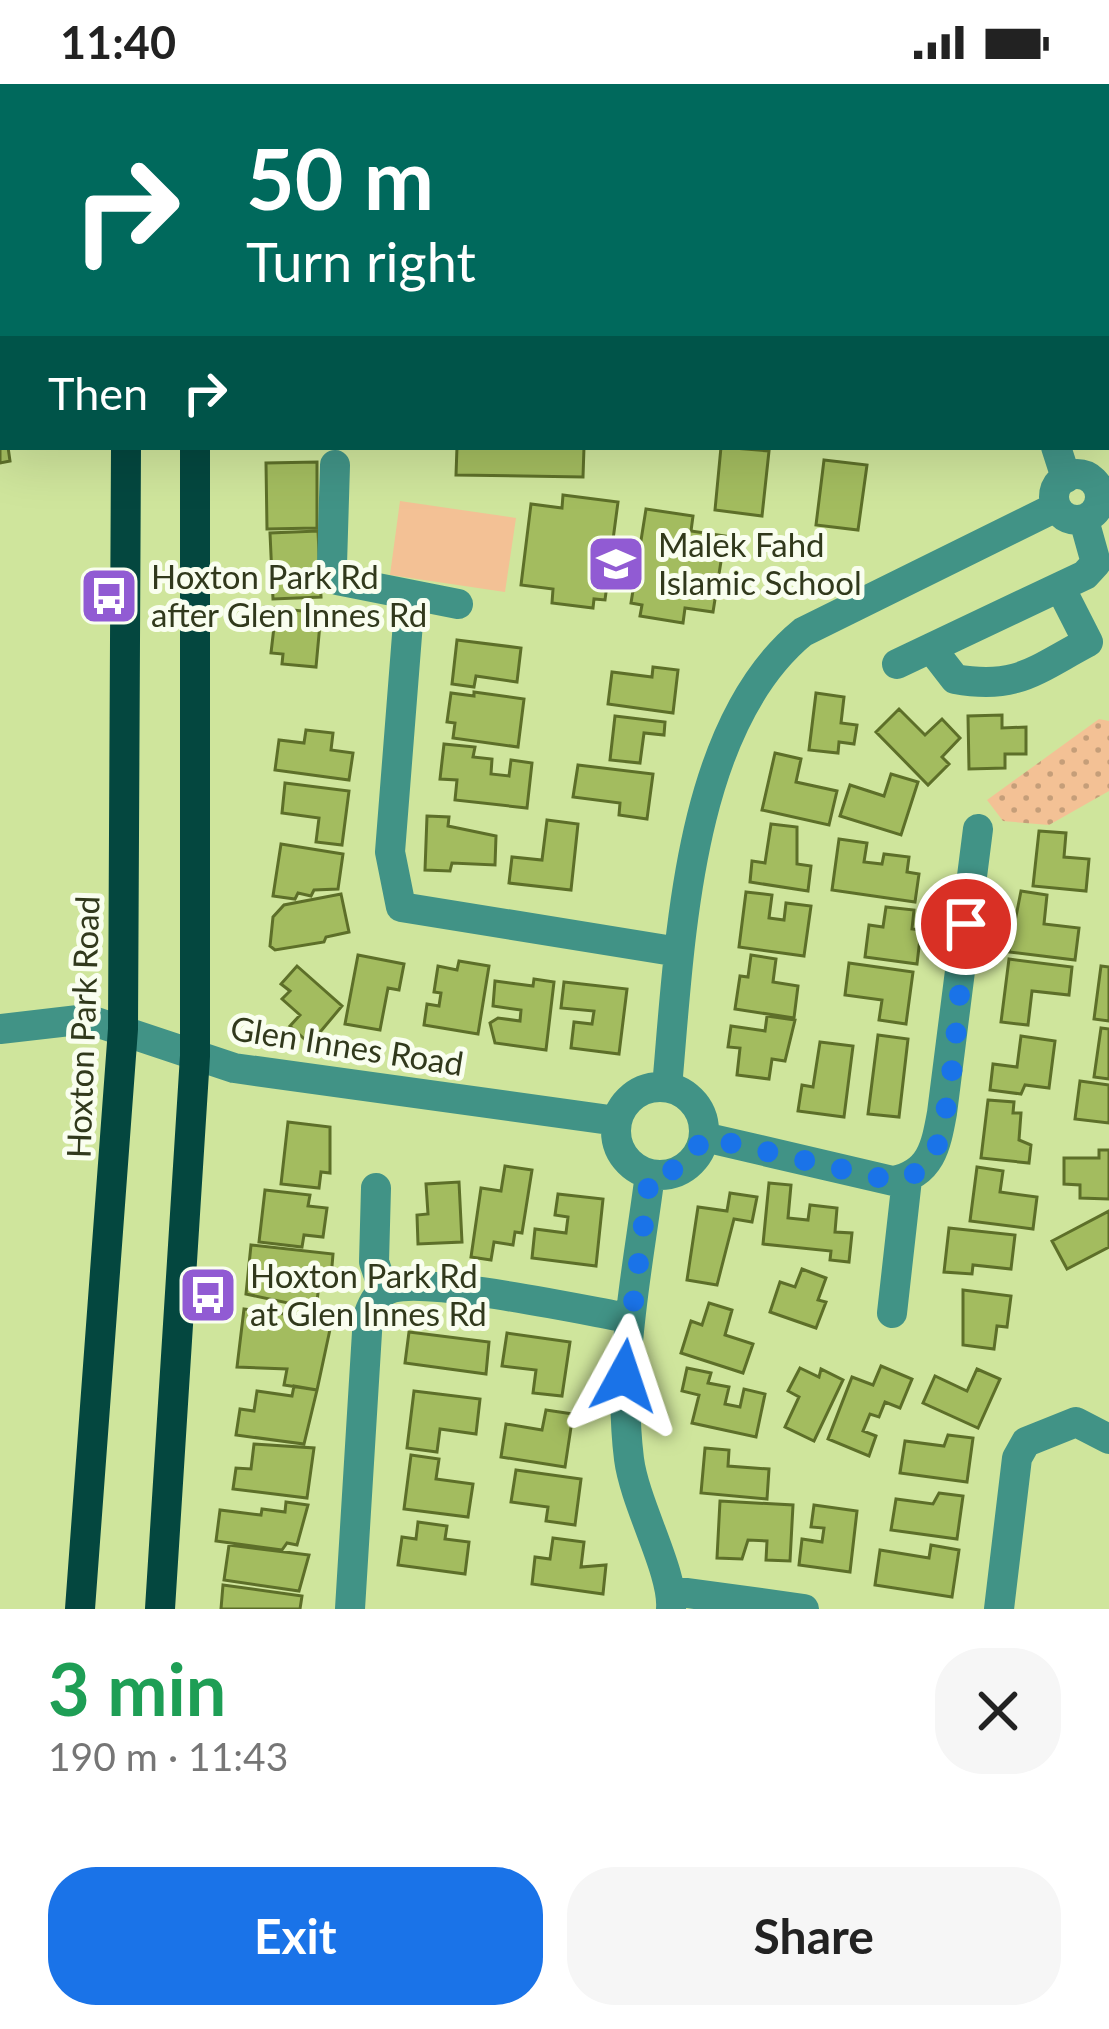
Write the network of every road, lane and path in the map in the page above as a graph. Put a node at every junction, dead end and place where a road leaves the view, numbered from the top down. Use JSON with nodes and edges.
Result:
{"nodes":[{"id":1,"x":126,"y":450,"type":"edge"},
{"id":2,"x":195,"y":450,"type":"edge"},
{"id":3,"x":1057,"y":450,"type":"edge"},
{"id":4,"x":334,"y":465,"type":"dead end"},
{"id":5,"x":1104,"y":486,"type":"edge"},
{"id":6,"x":1069,"y":501,"type":"junction"},
{"id":7,"x":1060,"y":586,"type":"junction"},
{"id":8,"x":410,"y":597,"type":"junction"},
{"id":9,"x":458,"y":604,"type":"dead end"},
{"id":10,"x":931,"y":648,"type":"junction"},
{"id":11,"x":897,"y":664,"type":"dead end"},
{"id":12,"x":978,"y":829,"type":"dead end"},
{"id":13,"x":680,"y":952,"type":"junction"},
{"id":14,"x":0,"y":1029,"type":"edge"},
{"id":15,"x":122,"y":1029,"type":"junction"},
{"id":16,"x":195,"y":1056,"type":"junction"},
{"id":17,"x":668,"y":1087,"type":"junction"},
{"id":18,"x":617,"y":1121,"type":"junction"},
{"id":19,"x":704,"y":1137,"type":"junction"},
{"id":20,"x":650,"y":1174,"type":"junction"},
{"id":21,"x":907,"y":1179,"type":"junction"},
{"id":22,"x":376,"y":1188,"type":"dead end"},
{"id":23,"x":384,"y":1291,"type":"junction"},
{"id":24,"x":892,"y":1313,"type":"dead end"},
{"id":25,"x":629,"y":1318,"type":"junction"},
{"id":26,"x":1109,"y":1439,"type":"edge"},
{"id":27,"x":672,"y":1600,"type":"edge"},
{"id":28,"x":80,"y":1609,"type":"edge"},
{"id":29,"x":160,"y":1609,"type":"edge"},
{"id":30,"x":350,"y":1609,"type":"edge"},
{"id":31,"x":804,"y":1609,"type":"edge"},
{"id":32,"x":999,"y":1609,"type":"edge"}],
"edges":[{"from":1,"to":15,"type":"main road","name":"Hoxton Park Road"},
{"from":2,"to":16,"type":"main road"},
{"from":3,"to":6,"type":"street"},
{"from":4,"to":8,"type":"street"},
{"from":5,"to":6,"type":"street"},
{"from":6,"to":7,"type":"street"},
{"from":6,"to":13,"type":"street"},
{"from":7,"to":10,"type":"street"},
{"from":7,"to":10,"type":"street"},
{"from":8,"to":9,"type":"street"},
{"from":8,"to":13,"type":"street"},
{"from":10,"to":11,"type":"street"},
{"from":12,"to":21,"type":"street"},
{"from":13,"to":17,"type":"street"},
{"from":14,"to":15,"type":"street","name":"Glen Innes Road"},
{"from":15,"to":16,"type":"street","name":"Glen Innes Road"},
{"from":15,"to":28,"type":"main road","name":"Hoxton Park Road"},
{"from":16,"to":18,"type":"street","name":"Glen Innes Road"},
{"from":16,"to":29,"type":"main road"},
{"from":17,"to":18,"type":"street"},
{"from":17,"to":19,"type":"street"},
{"from":18,"to":20,"type":"street"},
{"from":19,"to":20,"type":"street"},
{"from":19,"to":21,"type":"street"},
{"from":20,"to":25,"type":"street"},
{"from":21,"to":24,"type":"street"},
{"from":22,"to":23,"type":"street"},
{"from":23,"to":25,"type":"street"},
{"from":23,"to":30,"type":"street"},
{"from":25,"to":27,"type":"street"},
{"from":26,"to":32,"type":"street"},
{"from":27,"to":31,"type":"street"}]}
